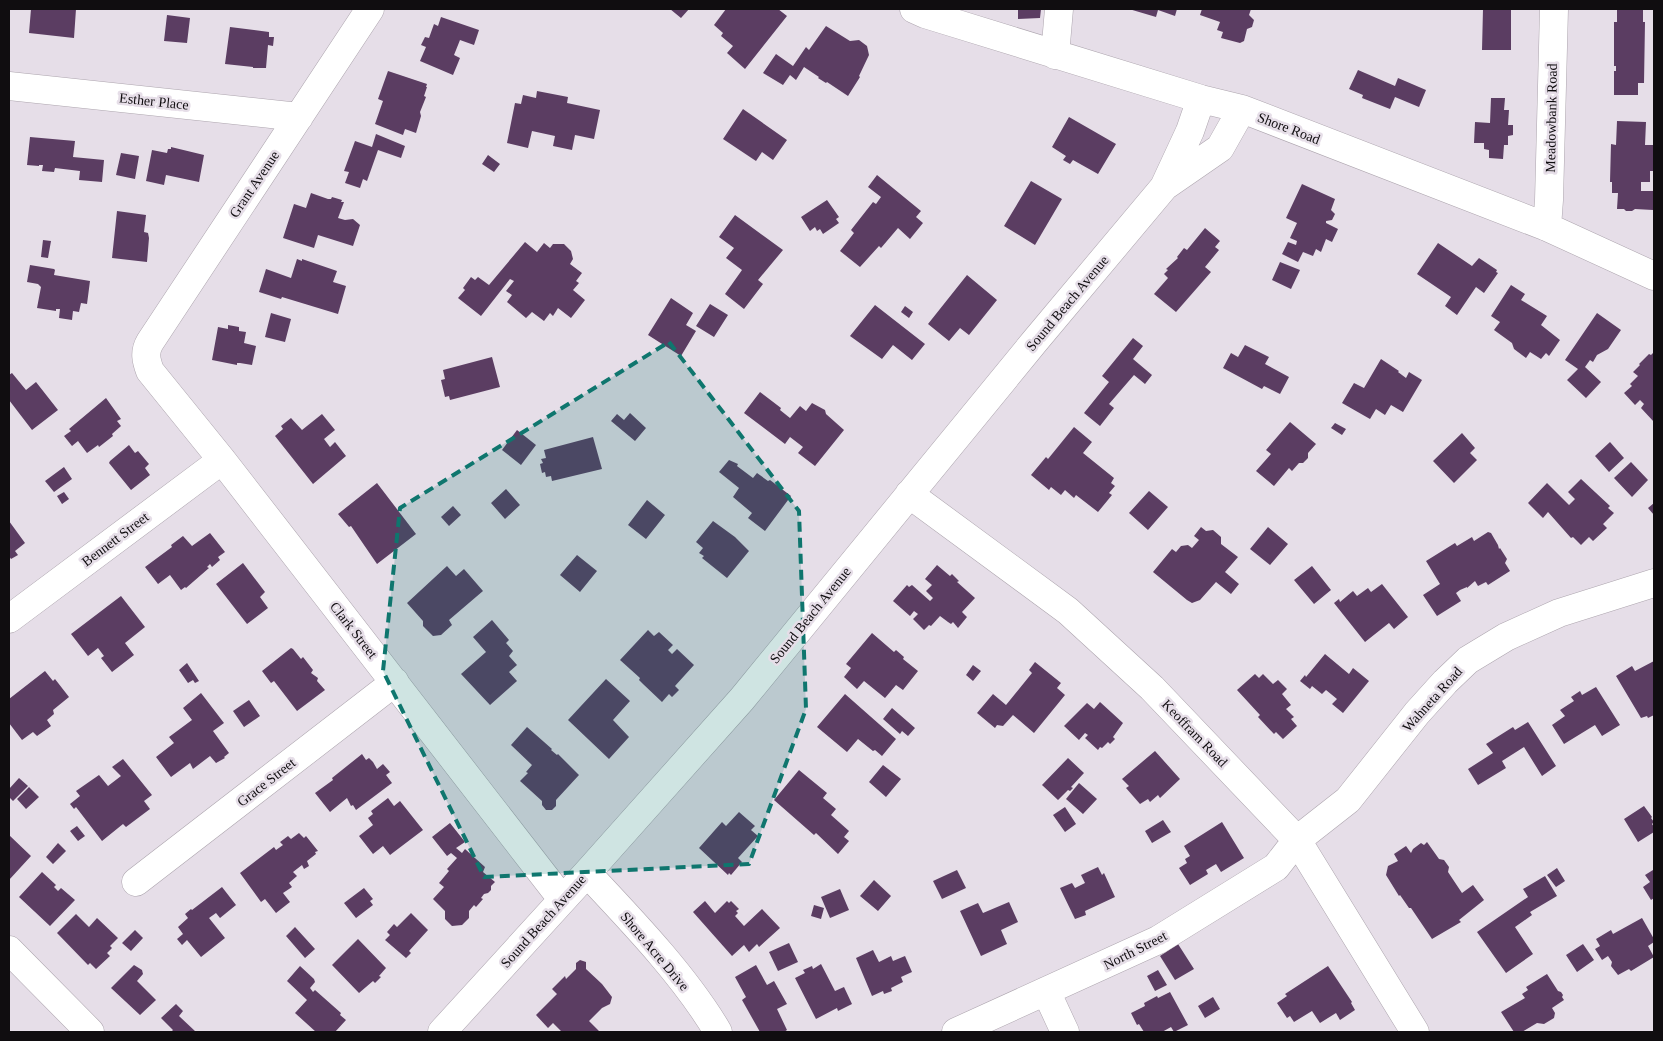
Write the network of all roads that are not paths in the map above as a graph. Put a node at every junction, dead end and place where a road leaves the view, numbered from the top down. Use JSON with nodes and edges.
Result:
{"nodes":[{"id":1,"x":370,"y":9,"type":"edge"},
{"id":2,"x":914,"y":9,"type":"edge"},
{"id":3,"x":1059,"y":9,"type":"edge"},
{"id":4,"x":1554,"y":9,"type":"edge"},
{"id":5,"x":1054,"y":55,"type":"junction"},
{"id":6,"x":9,"y":86,"type":"edge"},
{"id":7,"x":1201,"y":99,"type":"junction"},
{"id":8,"x":1242,"y":109,"type":"junction"},
{"id":9,"x":299,"y":117,"type":"junction"},
{"id":10,"x":1164,"y":187,"type":"junction"},
{"id":11,"x":1547,"y":227,"type":"junction"},
{"id":12,"x":1654,"y":276,"type":"edge"},
{"id":13,"x":146,"y":362,"type":"joint"},
{"id":14,"x":222,"y":460,"type":"junction"},
{"id":15,"x":909,"y":494,"type":"junction"},
{"id":16,"x":1654,"y":583,"type":"edge"},
{"id":17,"x":9,"y":619,"type":"edge"},
{"id":18,"x":395,"y":682,"type":"junction"},
{"id":19,"x":1297,"y":840,"type":"junction"},
{"id":20,"x":587,"y":873,"type":"junction"},
{"id":21,"x":136,"y":882,"type":"dead end"},
{"id":22,"x":562,"y":899,"type":"junction"},
{"id":23,"x":9,"y":950,"type":"edge"},
{"id":24,"x":1046,"y":990,"type":"junction"},
{"id":25,"x":90,"y":1032,"type":"edge"},
{"id":26,"x":442,"y":1032,"type":"edge"},
{"id":27,"x":718,"y":1032,"type":"edge"},
{"id":28,"x":956,"y":1032,"type":"edge"},
{"id":29,"x":1065,"y":1032,"type":"edge"},
{"id":30,"x":1415,"y":1032,"type":"edge"}],
"edges":[{"from":1,"to":9,"type":"street","name":"Grant Avenue"},
{"from":2,"to":5,"type":"street","name":"Shore Road"},
{"from":3,"to":5,"type":"street"},
{"from":4,"to":11,"type":"street","name":"Meadowbank Road"},
{"from":5,"to":7,"type":"street","name":"Shore Road"},
{"from":6,"to":9,"type":"street","name":"Esther Place"},
{"from":7,"to":8,"type":"street","name":"Shore Road"},
{"from":7,"to":10,"type":"street","name":"Sound Beach Avenue"},
{"from":8,"to":10,"type":"street","name":"Sound Beach Avenue"},
{"from":8,"to":11,"type":"street","name":"Shore Road"},
{"from":9,"to":13,"type":"street","name":"Grant Avenue"},
{"from":10,"to":15,"type":"street","name":"Sound Beach Avenue"},
{"from":11,"to":12,"type":"street","name":"Shore Road"},
{"from":13,"to":14,"type":"street","name":"Clark Street"},
{"from":14,"to":17,"type":"street","name":"Bennett Street"},
{"from":14,"to":18,"type":"street","name":"Clark Street"},
{"from":15,"to":19,"type":"street","name":"Keoffram Road"},
{"from":15,"to":20,"type":"street","name":"Sound Beach Avenue"},
{"from":16,"to":19,"type":"street","name":"Wahneta Road"},
{"from":18,"to":21,"type":"street","name":"Grace Street"},
{"from":18,"to":22,"type":"street","name":"Clark Street"},
{"from":19,"to":24,"type":"street","name":"North Street"},
{"from":19,"to":30,"type":"street","name":"Keoffram Road"},
{"from":20,"to":22,"type":"street","name":"Sound Beach Avenue"},
{"from":20,"to":27,"type":"street","name":"Shore Acre Drive"},
{"from":22,"to":26,"type":"street","name":"Sound Beach Avenue"},
{"from":23,"to":25,"type":"street"},
{"from":24,"to":28,"type":"street","name":"North Street"},
{"from":24,"to":29,"type":"street"}]}
